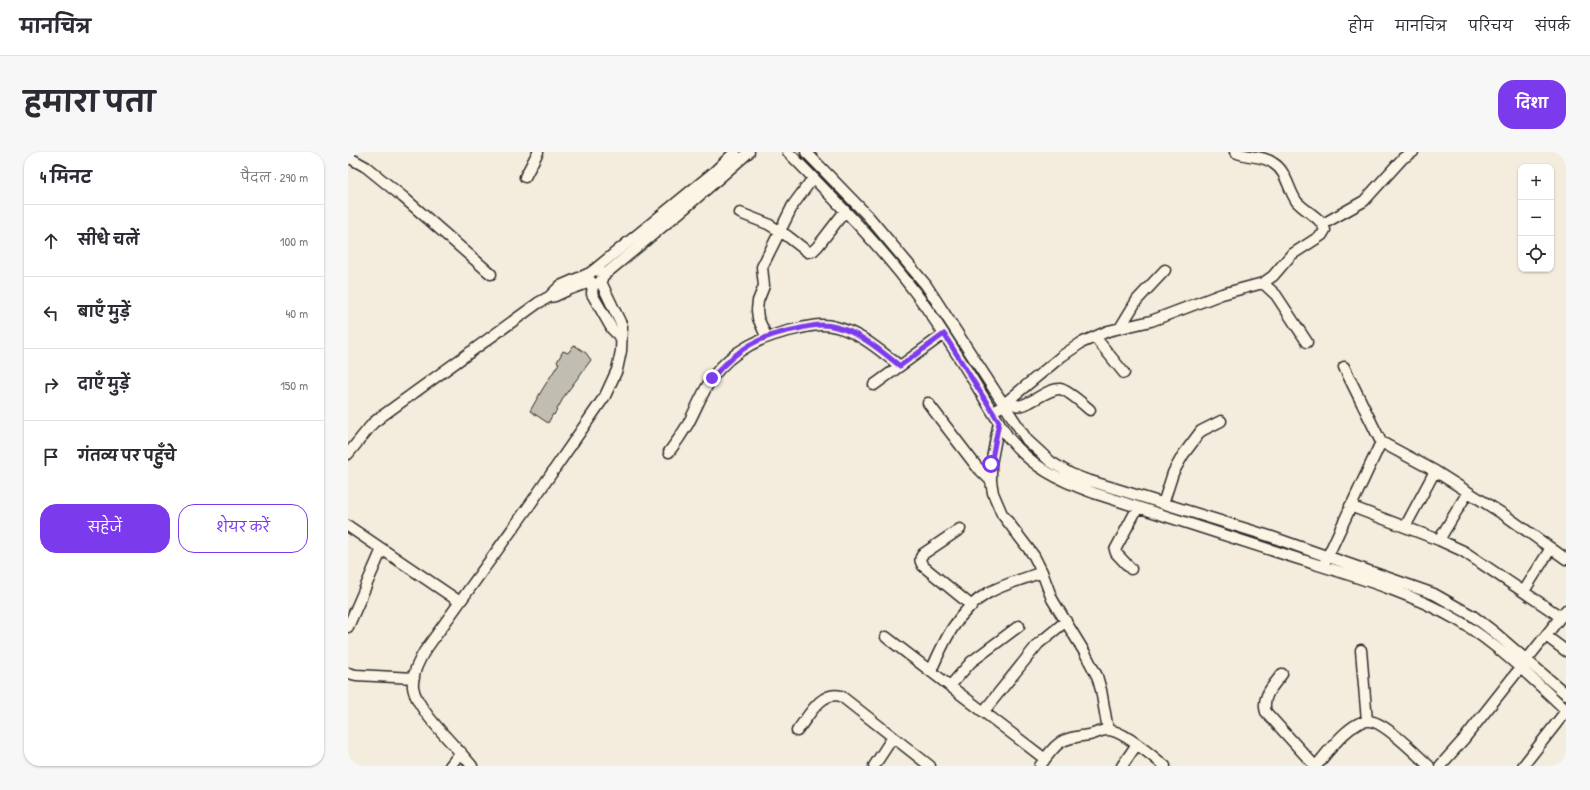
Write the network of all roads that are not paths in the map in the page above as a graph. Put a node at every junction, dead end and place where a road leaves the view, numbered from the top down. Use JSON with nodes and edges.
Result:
{"nodes":[{"id":1,"x":538,"y":152,"type":"edge"},
{"id":2,"x":735,"y":152,"type":"edge"},
{"id":3,"x":749,"y":152,"type":"edge"},
{"id":4,"x":788,"y":152,"type":"edge"},
{"id":5,"x":806,"y":152,"type":"edge"},
{"id":6,"x":1235,"y":152,"type":"edge"},
{"id":7,"x":1413,"y":152,"type":"edge"},
{"id":8,"x":348,"y":157,"type":"edge"},
{"id":9,"x":525,"y":177,"type":"dead end"},
{"id":10,"x":813,"y":178,"type":"junction"},
{"id":11,"x":845,"y":211,"type":"junction"},
{"id":12,"x":740,"y":213,"type":"dead end"},
{"id":13,"x":1323,"y":224,"type":"junction"},
{"id":14,"x":781,"y":231,"type":"junction"},
{"id":15,"x":1165,"y":270,"type":"dead end"},
{"id":16,"x":491,"y":274,"type":"dead end"},
{"id":17,"x":595,"y":278,"type":"junction"},
{"id":18,"x":1263,"y":284,"type":"junction"},
{"id":19,"x":1120,"y":328,"type":"junction"},
{"id":20,"x":944,"y":334,"type":"junction"},
{"id":21,"x":766,"y":336,"type":"junction"},
{"id":22,"x":1095,"y":337,"type":"junction"},
{"id":23,"x":1307,"y":342,"type":"dead end"},
{"id":24,"x":900,"y":366,"type":"junction"},
{"id":25,"x":1344,"y":367,"type":"dead end"},
{"id":26,"x":1124,"y":373,"type":"dead end"},
{"id":27,"x":874,"y":385,"type":"dead end"},
{"id":28,"x":1006,"y":401,"type":"junction"},
{"id":29,"x":928,"y":403,"type":"dead end"},
{"id":30,"x":1090,"y":410,"type":"dead end"},
{"id":31,"x":996,"y":418,"type":"junction"},
{"id":32,"x":1221,"y":421,"type":"dead end"},
{"id":33,"x":1381,"y":442,"type":"junction"},
{"id":34,"x":669,"y":452,"type":"dead end"},
{"id":35,"x":348,"y":454,"type":"edge"},
{"id":36,"x":1435,"y":471,"type":"junction"},
{"id":37,"x":991,"y":480,"type":"junction"},
{"id":38,"x":1468,"y":492,"type":"junction"},
{"id":39,"x":1163,"y":504,"type":"junction"},
{"id":40,"x":1350,"y":506,"type":"junction"},
{"id":41,"x":1138,"y":507,"type":"junction"},
{"id":42,"x":348,"y":526,"type":"edge"},
{"id":43,"x":1405,"y":527,"type":"junction"},
{"id":44,"x":960,"y":529,"type":"dead end"},
{"id":45,"x":1439,"y":540,"type":"junction"},
{"id":46,"x":1551,"y":548,"type":"junction"},
{"id":47,"x":382,"y":549,"type":"junction"},
{"id":48,"x":1327,"y":556,"type":"junction"},
{"id":49,"x":1566,"y":559,"type":"edge"},
{"id":50,"x":1323,"y":566,"type":"junction"},
{"id":51,"x":1131,"y":569,"type":"dead end"},
{"id":52,"x":1042,"y":572,"type":"junction"},
{"id":53,"x":1524,"y":591,"type":"junction"},
{"id":54,"x":460,"y":602,"type":"junction"},
{"id":55,"x":972,"y":606,"type":"junction"},
{"id":56,"x":1564,"y":614,"type":"edge"},
{"id":57,"x":1066,"y":621,"type":"junction"},
{"id":58,"x":1019,"y":626,"type":"dead end"},
{"id":59,"x":348,"y":627,"type":"edge"},
{"id":60,"x":1546,"y":636,"type":"junction"},
{"id":61,"x":886,"y":637,"type":"dead end"},
{"id":62,"x":1361,"y":650,"type":"dead end"},
{"id":63,"x":1566,"y":651,"type":"edge"},
{"id":64,"x":1528,"y":660,"type":"junction"},
{"id":65,"x":1520,"y":668,"type":"junction"},
{"id":66,"x":931,"y":671,"type":"junction"},
{"id":67,"x":348,"y":673,"type":"edge"},
{"id":68,"x":1282,"y":674,"type":"dead end"},
{"id":69,"x":414,"y":678,"type":"junction"},
{"id":70,"x":950,"y":686,"type":"junction"},
{"id":71,"x":1566,"y":694,"type":"edge"},
{"id":72,"x":1566,"y":711,"type":"edge"},
{"id":73,"x":984,"y":712,"type":"junction"},
{"id":74,"x":1367,"y":721,"type":"junction"},
{"id":75,"x":1108,"y":730,"type":"junction"},
{"id":76,"x":797,"y":731,"type":"dead end"},
{"id":77,"x":893,"y":737,"type":"junction"},
{"id":78,"x":1137,"y":744,"type":"junction"},
{"id":79,"x":461,"y":752,"type":"junction"},
{"id":80,"x":1042,"y":762,"type":"edge"},
{"id":81,"x":450,"y":766,"type":"edge"},
{"id":82,"x":472,"y":766,"type":"edge"},
{"id":83,"x":874,"y":766,"type":"edge"},
{"id":84,"x":930,"y":766,"type":"edge"},
{"id":85,"x":1122,"y":766,"type":"edge"},
{"id":86,"x":1165,"y":766,"type":"edge"},
{"id":87,"x":1315,"y":766,"type":"edge"},
{"id":88,"x":1429,"y":766,"type":"edge"},
{"id":89,"x":1440,"y":766,"type":"edge"},
{"id":90,"x":1522,"y":766,"type":"edge"}],
"edges":[{"from":1,"to":9,"type":"street"},
{"from":2,"to":17,"type":"street"},
{"from":3,"to":17,"type":"street"},
{"from":4,"to":10,"type":"street"},
{"from":5,"to":28,"type":"street"},
{"from":6,"to":13,"type":"street"},
{"from":7,"to":13,"type":"street"},
{"from":8,"to":16,"type":"street"},
{"from":10,"to":11,"type":"street"},
{"from":10,"to":14,"type":"street"},
{"from":11,"to":14,"type":"street"},
{"from":11,"to":20,"type":"street"},
{"from":12,"to":14,"type":"street"},
{"from":13,"to":18,"type":"street"},
{"from":14,"to":21,"type":"street"},
{"from":15,"to":19,"type":"street"},
{"from":17,"to":35,"type":"street"},
{"from":17,"to":54,"type":"street"},
{"from":18,"to":19,"type":"street"},
{"from":18,"to":23,"type":"street"},
{"from":19,"to":22,"type":"street"},
{"from":20,"to":24,"type":"street"},
{"from":20,"to":31,"type":"street"},
{"from":21,"to":24,"type":"street"},
{"from":21,"to":34,"type":"street"},
{"from":22,"to":26,"type":"street"},
{"from":22,"to":28,"type":"street"},
{"from":24,"to":27,"type":"street"},
{"from":25,"to":33,"type":"street"},
{"from":28,"to":30,"type":"street"},
{"from":28,"to":31,"type":"street"},
{"from":28,"to":39,"type":"street"},
{"from":29,"to":37,"type":"street"},
{"from":31,"to":37,"type":"street"},
{"from":31,"to":41,"type":"street"},
{"from":32,"to":39,"type":"street"},
{"from":33,"to":36,"type":"street"},
{"from":33,"to":40,"type":"street"},
{"from":36,"to":38,"type":"street"},
{"from":36,"to":43,"type":"street"},
{"from":37,"to":52,"type":"street"},
{"from":38,"to":45,"type":"street"},
{"from":38,"to":46,"type":"street"},
{"from":39,"to":48,"type":"street"},
{"from":40,"to":43,"type":"street"},
{"from":40,"to":48,"type":"street"},
{"from":41,"to":50,"type":"street"},
{"from":41,"to":51,"type":"street"},
{"from":42,"to":47,"type":"street"},
{"from":43,"to":45,"type":"street"},
{"from":44,"to":55,"type":"street"},
{"from":45,"to":53,"type":"street"},
{"from":46,"to":49,"type":"street"},
{"from":46,"to":53,"type":"street"},
{"from":47,"to":54,"type":"street"},
{"from":47,"to":59,"type":"street"},
{"from":48,"to":50,"type":"street"},
{"from":48,"to":64,"type":"street"},
{"from":50,"to":65,"type":"street"},
{"from":52,"to":55,"type":"street"},
{"from":52,"to":57,"type":"street"},
{"from":53,"to":56,"type":"street"},
{"from":54,"to":69,"type":"street"},
{"from":55,"to":66,"type":"street"},
{"from":56,"to":60,"type":"street"},
{"from":57,"to":73,"type":"street"},
{"from":57,"to":75,"type":"street"},
{"from":58,"to":70,"type":"street"},
{"from":60,"to":63,"type":"street"},
{"from":60,"to":64,"type":"street"},
{"from":61,"to":66,"type":"street"},
{"from":62,"to":74,"type":"street"},
{"from":64,"to":65,"type":"street"},
{"from":64,"to":71,"type":"street"},
{"from":65,"to":72,"type":"street"},
{"from":65,"to":89,"type":"street"},
{"from":66,"to":70,"type":"street"},
{"from":67,"to":69,"type":"street"},
{"from":68,"to":87,"type":"street"},
{"from":69,"to":79,"type":"street"},
{"from":70,"to":73,"type":"street"},
{"from":72,"to":90,"type":"street"},
{"from":73,"to":80,"type":"street"},
{"from":74,"to":87,"type":"street"},
{"from":74,"to":88,"type":"street"},
{"from":75,"to":78,"type":"street"},
{"from":75,"to":80,"type":"street"},
{"from":76,"to":77,"type":"street"},
{"from":77,"to":83,"type":"street"},
{"from":77,"to":84,"type":"street"},
{"from":78,"to":85,"type":"street"},
{"from":78,"to":86,"type":"street"},
{"from":79,"to":81,"type":"street"},
{"from":79,"to":82,"type":"street"}]}
